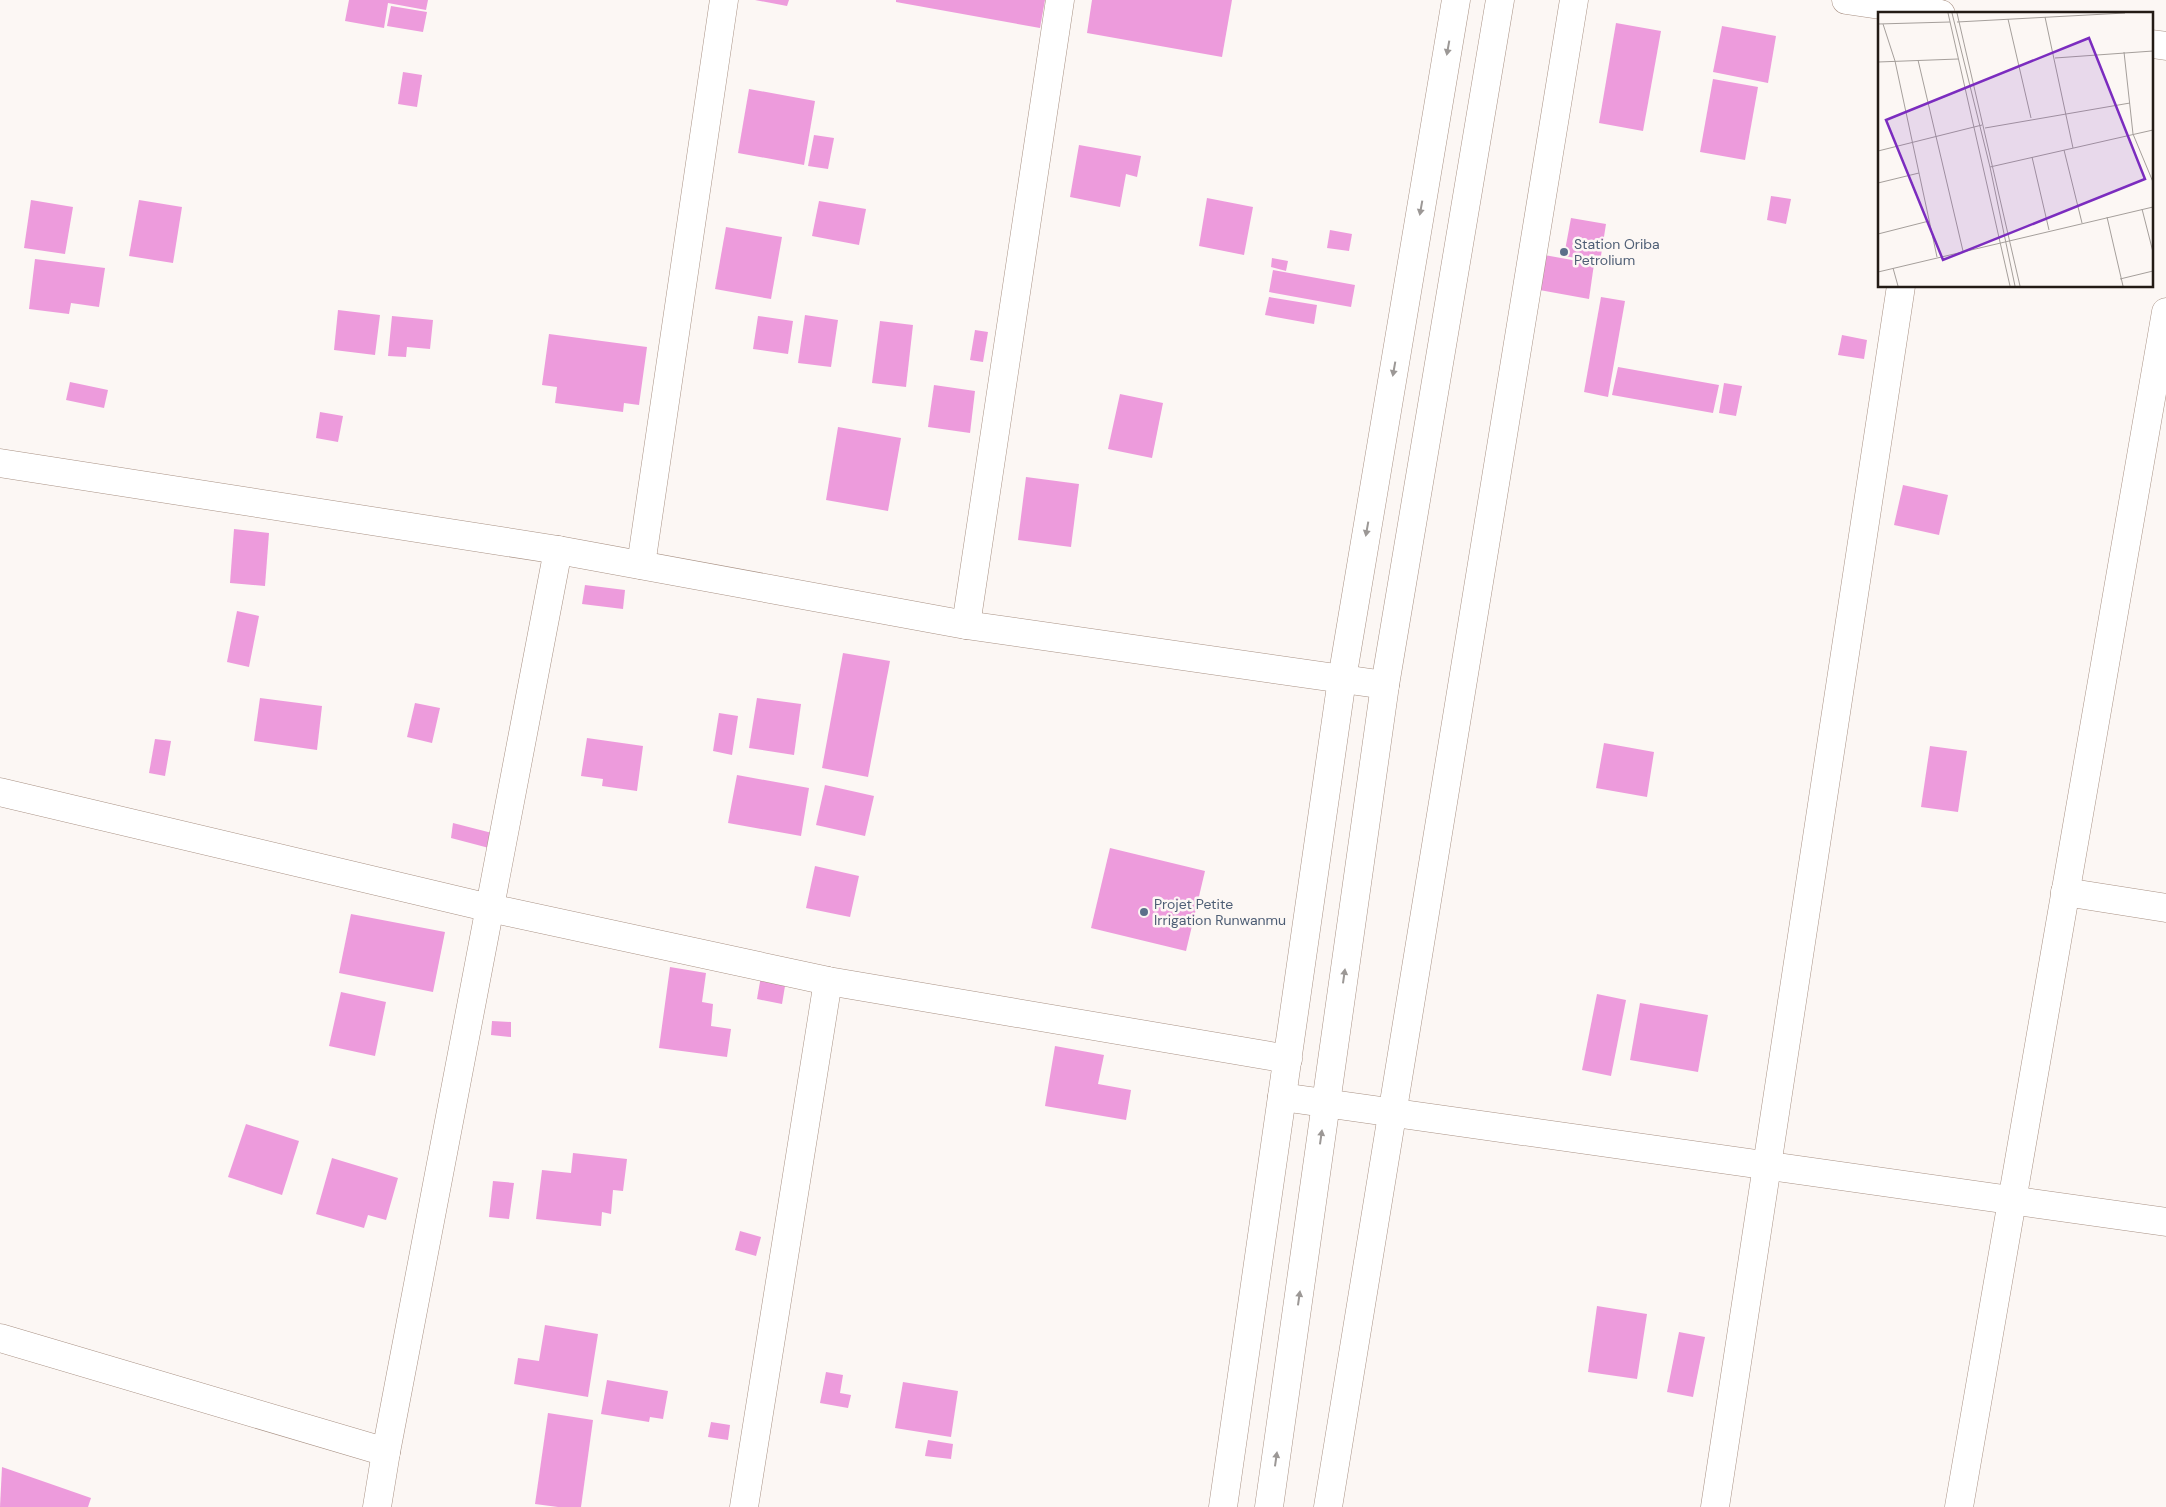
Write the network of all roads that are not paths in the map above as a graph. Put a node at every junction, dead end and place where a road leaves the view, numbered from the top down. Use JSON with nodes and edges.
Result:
{"nodes":[{"id":1,"x":724,"y":0,"type":"edge"},
{"id":2,"x":1060,"y":0,"type":"edge"},
{"id":3,"x":1456,"y":0,"type":"edge"},
{"id":4,"x":1500,"y":0,"type":"edge"},
{"id":5,"x":1574,"y":0,"type":"edge"},
{"id":6,"x":1846,"y":0,"type":"edge"},
{"id":7,"x":1927,"y":12,"type":"edge"},
{"id":8,"x":1901,"y":288,"type":"edge"},
{"id":9,"x":2166,"y":312,"type":"edge"},
{"id":10,"x":2157,"y":421,"type":"edge"},
{"id":11,"x":0,"y":463,"type":"edge"},
{"id":12,"x":558,"y":550,"type":"junction"},
{"id":13,"x":641,"y":565,"type":"junction"},
{"id":14,"x":966,"y":625,"type":"junction"},
{"id":15,"x":1342,"y":679,"type":"junction"},
{"id":16,"x":1385,"y":685,"type":"junction"},
{"id":17,"x":0,"y":792,"type":"edge"},
{"id":18,"x":2065,"y":892,"type":"junction"},
{"id":19,"x":490,"y":908,"type":"junction"},
{"id":20,"x":2166,"y":908,"type":"edge"},
{"id":21,"x":828,"y":981,"type":"junction"},
{"id":22,"x":1288,"y":1059,"type":"junction"},
{"id":23,"x":1282,"y":1097,"type":"junction"},
{"id":24,"x":1326,"y":1104,"type":"junction"},
{"id":25,"x":1392,"y":1113,"type":"junction"},
{"id":26,"x":1766,"y":1166,"type":"junction"},
{"id":27,"x":2012,"y":1200,"type":"junction"},
{"id":28,"x":2166,"y":1222,"type":"edge"},
{"id":29,"x":0,"y":1338,"type":"edge"},
{"id":30,"x":386,"y":1452,"type":"junction"},
{"id":31,"x":377,"y":1507,"type":"edge"},
{"id":32,"x":744,"y":1507,"type":"edge"},
{"id":33,"x":1223,"y":1507,"type":"edge"},
{"id":34,"x":1269,"y":1507,"type":"edge"},
{"id":35,"x":1328,"y":1507,"type":"edge"},
{"id":36,"x":1714,"y":1507,"type":"edge"},
{"id":37,"x":1959,"y":1507,"type":"edge"}],
"edges":[{"from":1,"to":13,"type":"street"},
{"from":2,"to":14,"type":"street"},
{"from":3,"to":15,"type":"street","one_way":true},
{"from":4,"to":16,"type":"street"},
{"from":5,"to":25,"type":"street"},
{"from":6,"to":7,"type":"street"},
{"from":8,"to":26,"type":"street"},
{"from":9,"to":10,"type":"street"},
{"from":10,"to":18,"type":"street"},
{"from":11,"to":12,"type":"street"},
{"from":12,"to":13,"type":"street"},
{"from":12,"to":19,"type":"street"},
{"from":13,"to":14,"type":"street"},
{"from":14,"to":15,"type":"street"},
{"from":15,"to":16,"type":"street"},
{"from":15,"to":22,"type":"street"},
{"from":24,"to":16,"type":"street","one_way":true},
{"from":17,"to":19,"type":"street"},
{"from":18,"to":20,"type":"street"},
{"from":18,"to":27,"type":"street"},
{"from":19,"to":21,"type":"street"},
{"from":19,"to":30,"type":"street"},
{"from":21,"to":22,"type":"street"},
{"from":21,"to":32,"type":"street"},
{"from":22,"to":23,"type":"street"},
{"from":23,"to":24,"type":"street"},
{"from":23,"to":33,"type":"street"},
{"from":24,"to":25,"type":"street"},
{"from":34,"to":24,"type":"street","one_way":true},
{"from":25,"to":26,"type":"street"},
{"from":25,"to":35,"type":"street"},
{"from":26,"to":27,"type":"street"},
{"from":26,"to":36,"type":"street"},
{"from":27,"to":28,"type":"street"},
{"from":27,"to":37,"type":"street"},
{"from":29,"to":30,"type":"street"},
{"from":30,"to":31,"type":"street"}]}
